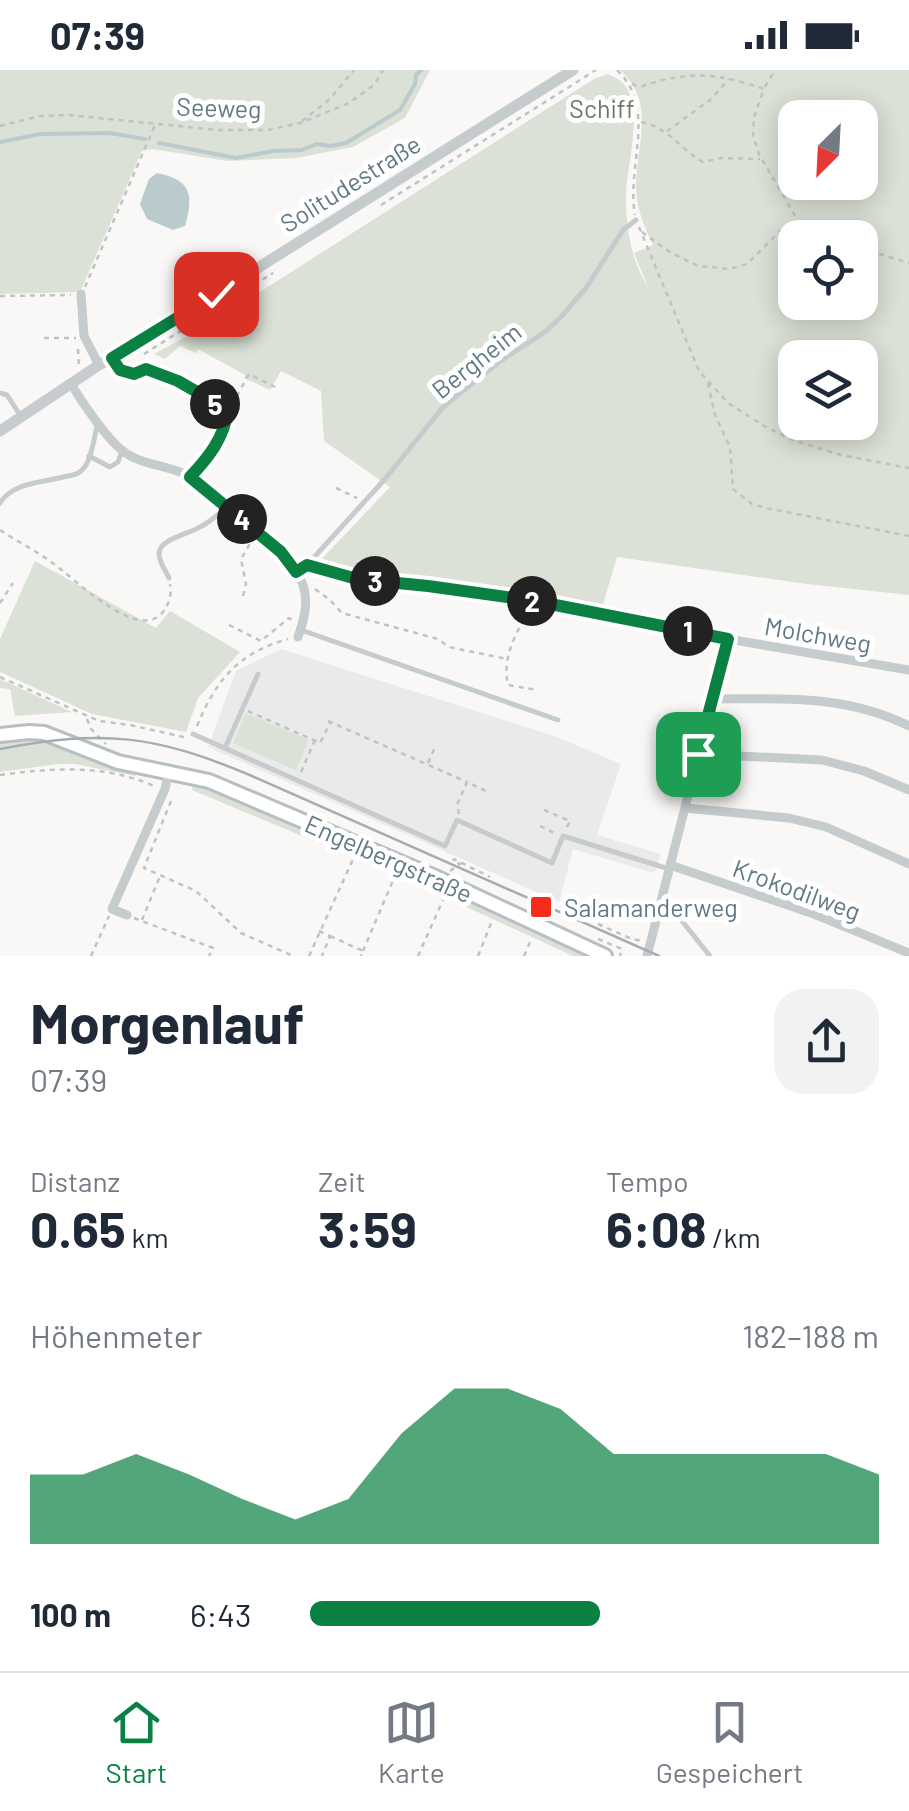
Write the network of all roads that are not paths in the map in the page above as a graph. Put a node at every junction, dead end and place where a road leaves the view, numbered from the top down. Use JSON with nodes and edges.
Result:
{"nodes":[{"id":1,"x":568,"y":71,"type":"edge"},
{"id":2,"x":636,"y":220,"type":"road end"},
{"id":3,"x":81,"y":294,"type":"road end"},
{"id":4,"x":112,"y":358,"type":"junction"},
{"id":5,"x":99,"y":365,"type":"junction"},
{"id":6,"x":72,"y":384,"type":"junction"},
{"id":7,"x":0,"y":394,"type":"edge"},
{"id":8,"x":22,"y":417,"type":"junction"},
{"id":9,"x":98,"y":422,"type":"junction"},
{"id":10,"x":0,"y":430,"type":"edge"},
{"id":11,"x":122,"y":450,"type":"junction"},
{"id":12,"x":89,"y":456,"type":"junction"},
{"id":13,"x":190,"y":477,"type":"junction"},
{"id":14,"x":0,"y":503,"type":"edge"},
{"id":15,"x":228,"y":506,"type":"junction"},
{"id":16,"x":296,"y":572,"type":"junction"},
{"id":17,"x":170,"y":578,"type":"road end"},
{"id":18,"x":612,"y":616,"type":"road end"},
{"id":19,"x":300,"y":631,"type":"joint"},
{"id":20,"x":728,"y":639,"type":"junction"},
{"id":21,"x":909,"y":670,"type":"edge"},
{"id":22,"x":258,"y":674,"type":"dead end"},
{"id":23,"x":712,"y":699,"type":"junction"},
{"id":24,"x":558,"y":720,"type":"dead end"},
{"id":25,"x":909,"y":726,"type":"edge"},
{"id":26,"x":0,"y":735,"type":"edge"},
{"id":27,"x":192,"y":736,"type":"road end"},
{"id":28,"x":225,"y":748,"type":"junction"},
{"id":29,"x":698,"y":754,"type":"junction"},
{"id":30,"x":169,"y":771,"type":"junction"},
{"id":31,"x":909,"y":790,"type":"edge"},
{"id":32,"x":685,"y":808,"type":"junction"},
{"id":33,"x":909,"y":864,"type":"edge"},
{"id":34,"x":669,"y":867,"type":"junction"},
{"id":35,"x":660,"y":907,"type":"junction"},
{"id":36,"x":127,"y":916,"type":"road end"},
{"id":37,"x":909,"y":953,"type":"edge"},
{"id":38,"x":605,"y":956,"type":"edge"},
{"id":39,"x":647,"y":956,"type":"edge"},
{"id":40,"x":710,"y":956,"type":"edge"}],
"edges":[{"from":1,"to":4,"type":"street","name":"Solitudestraße"},
{"from":2,"to":16,"type":"lane","name":"Bergheim"},
{"from":3,"to":5,"type":"street"},
{"from":4,"to":5,"type":"street","name":"Solitudestraße"},
{"from":4,"to":13,"type":"lane"},
{"from":5,"to":6,"type":"street","name":"Solitudestraße"},
{"from":6,"to":8,"type":"street","name":"Solitudestraße"},
{"from":6,"to":9,"type":"street"},
{"from":7,"to":8,"type":"lane"},
{"from":8,"to":10,"type":"street","name":"Solitudestraße"},
{"from":9,"to":11,"type":"street"},
{"from":9,"to":12,"type":"lane"},
{"from":11,"to":12,"type":"lane"},
{"from":11,"to":13,"type":"street"},
{"from":12,"to":14,"type":"lane"},
{"from":13,"to":15,"type":"street"},
{"from":15,"to":16,"type":"street"},
{"from":15,"to":17,"type":"lane"},
{"from":16,"to":19,"type":"street"},
{"from":18,"to":20,"type":"street","name":"Molchweg"},
{"from":19,"to":24,"type":"lane"},
{"from":20,"to":21,"type":"street","name":"Molchweg"},
{"from":20,"to":23,"type":"street"},
{"from":22,"to":28,"type":"lane"},
{"from":23,"to":25,"type":"street"},
{"from":23,"to":29,"type":"street"},
{"from":26,"to":30,"type":"main road","name":"Engelbergstraße"},
{"from":27,"to":28,"type":"lane"},
{"from":28,"to":34,"type":"lane"},
{"from":29,"to":31,"type":"street"},
{"from":29,"to":32,"type":"street"},
{"from":30,"to":36,"type":"street"},
{"from":30,"to":38,"type":"main road","name":"Engelbergstraße"},
{"from":32,"to":33,"type":"street"},
{"from":32,"to":34,"type":"street"},
{"from":34,"to":35,"type":"street"},
{"from":34,"to":37,"type":"street","name":"Krokodilweg"},
{"from":35,"to":39,"type":"street"},
{"from":35,"to":40,"type":"lane"}]}
